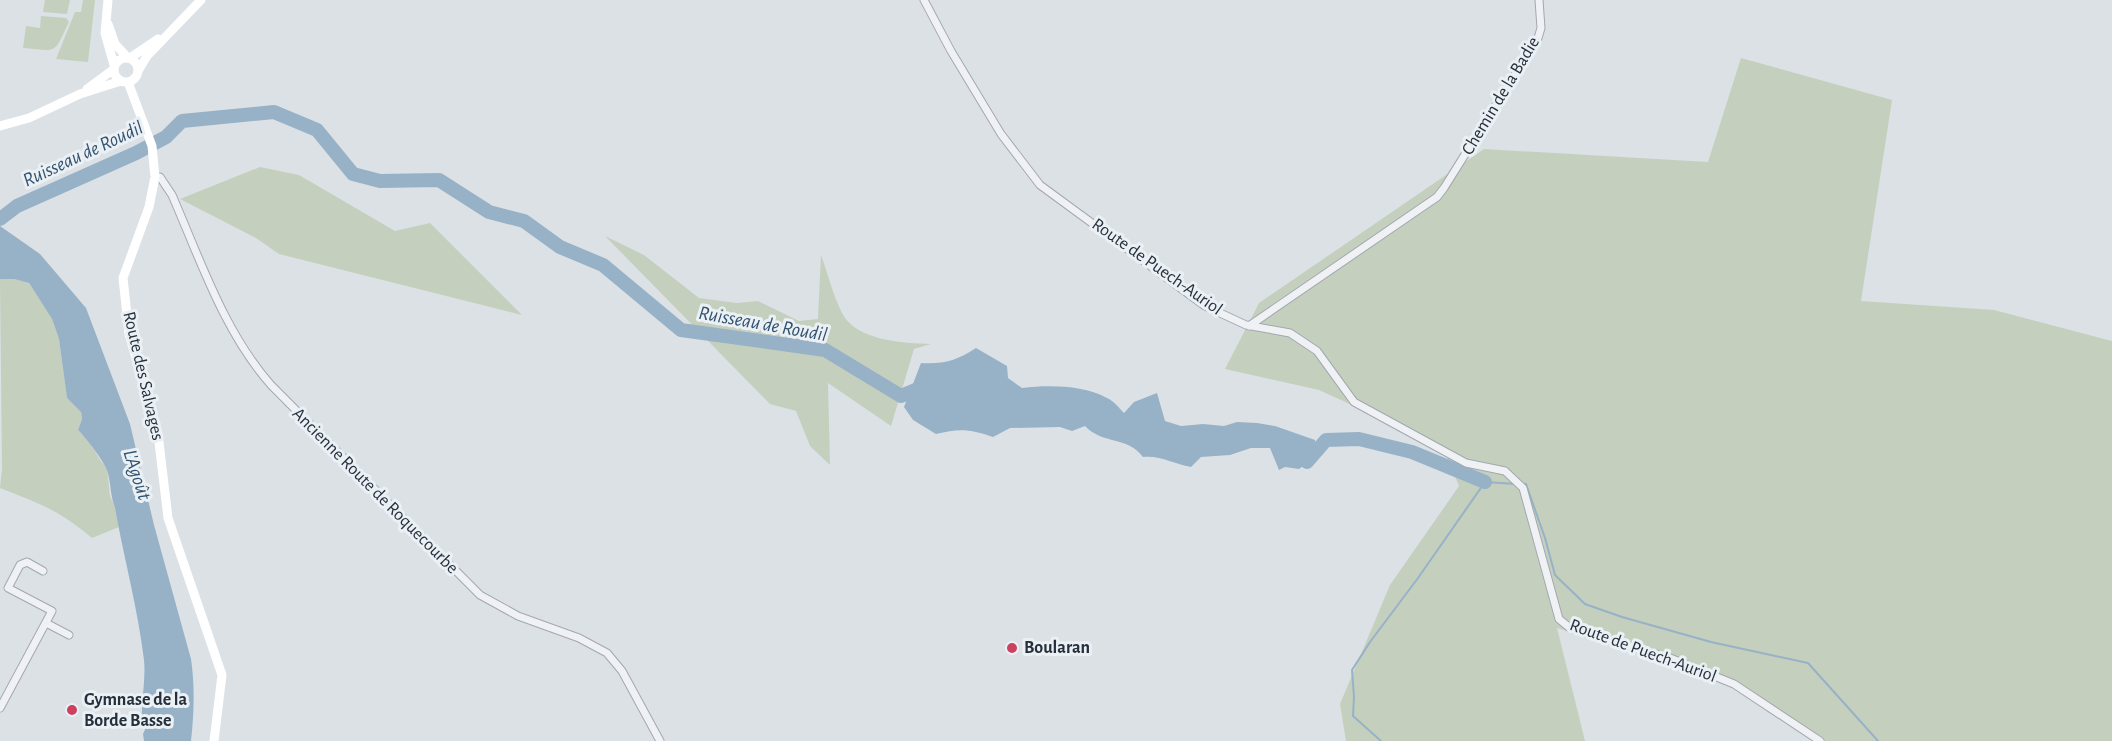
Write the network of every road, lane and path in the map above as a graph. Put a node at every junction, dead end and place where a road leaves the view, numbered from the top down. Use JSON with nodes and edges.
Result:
{"nodes":[{"id":1,"x":108,"y":0,"type":"edge"},
{"id":2,"x":201,"y":0,"type":"edge"},
{"id":3,"x":924,"y":0,"type":"edge"},
{"id":4,"x":1539,"y":0,"type":"edge"},
{"id":5,"x":106,"y":19,"type":"junction"},
{"id":6,"x":172,"y":28,"type":"junction"},
{"id":7,"x":129,"y":58,"type":"junction"},
{"id":8,"x":114,"y":67,"type":"junction"},
{"id":9,"x":138,"y":71,"type":"junction"},
{"id":10,"x":125,"y":82,"type":"junction"},
{"id":11,"x":80,"y":94,"type":"junction"},
{"id":12,"x":0,"y":126,"type":"edge"},
{"id":13,"x":155,"y":177,"type":"junction"},
{"id":14,"x":1249,"y":326,"type":"junction"},
{"id":15,"x":43,"y":571,"type":"dead end"},
{"id":16,"x":46,"y":623,"type":"junction"},
{"id":17,"x":69,"y":635,"type":"dead end"},
{"id":18,"x":0,"y":708,"type":"edge"},
{"id":19,"x":214,"y":741,"type":"edge"},
{"id":20,"x":660,"y":741,"type":"edge"},
{"id":21,"x":1820,"y":741,"type":"edge"}],
"edges":[{"from":1,"to":5,"type":"main road"},
{"from":2,"to":6,"type":"main road"},
{"from":3,"to":14,"type":"street","name":"Route de Puech-Auriol"},
{"from":4,"to":14,"type":"street","name":"Chemin de la Badie"},
{"from":5,"to":7,"type":"main road"},
{"from":5,"to":8,"type":"main road"},
{"from":6,"to":7,"type":"main road"},
{"from":6,"to":9,"type":"main road"},
{"from":7,"to":8,"type":"main road"},
{"from":7,"to":9,"type":"main road"},
{"from":8,"to":10,"type":"main road"},
{"from":8,"to":11,"type":"main road"},
{"from":9,"to":10,"type":"main road"},
{"from":10,"to":11,"type":"main road"},
{"from":10,"to":13,"type":"main road","name":"Route des Salvages"},
{"from":11,"to":12,"type":"main road"},
{"from":13,"to":19,"type":"main road","name":"Route des Salvages"},
{"from":13,"to":20,"type":"street","name":"Ancienne Route de Roquecourbe"},
{"from":14,"to":21,"type":"street","name":"Route de Puech-Auriol"},
{"from":15,"to":16,"type":"street"},
{"from":16,"to":17,"type":"street"},
{"from":16,"to":18,"type":"street"}]}
